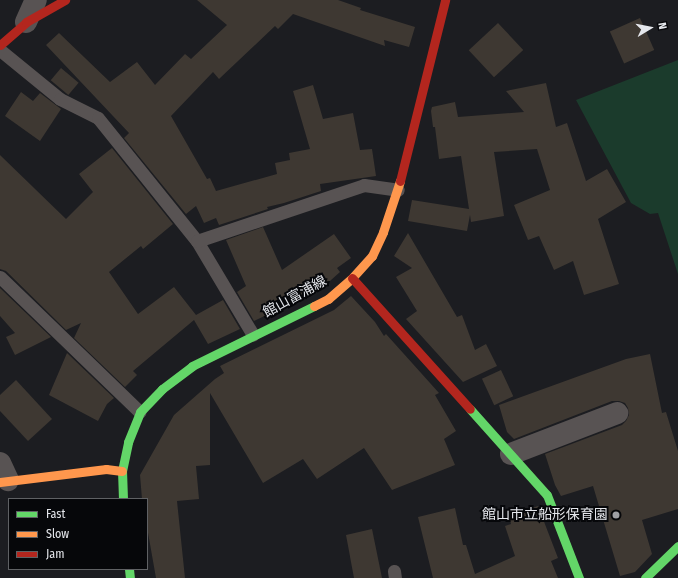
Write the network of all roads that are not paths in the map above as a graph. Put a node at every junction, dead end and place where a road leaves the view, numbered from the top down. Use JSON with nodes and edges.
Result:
{"nodes":[{"id":1,"x":36,"y":0,"type":"edge"},
{"id":2,"x":65,"y":0,"type":"edge"},
{"id":3,"x":445,"y":0,"type":"edge"},
{"id":4,"x":26,"y":22,"type":"junction"},
{"id":5,"x":0,"y":45,"type":"edge"},
{"id":6,"x":0,"y":50,"type":"edge"},
{"id":7,"x":398,"y":190,"type":"junction"},
{"id":8,"x":197,"y":241,"type":"junction"},
{"id":9,"x":0,"y":277,"type":"edge"},
{"id":10,"x":352,"y":278,"type":"junction"},
{"id":11,"x":253,"y":335,"type":"junction"},
{"id":12,"x":140,"y":412,"type":"junction"},
{"id":13,"x":617,"y":413,"type":"dead end"},
{"id":14,"x":511,"y":454,"type":"junction"},
{"id":15,"x":122,"y":471,"type":"junction"},
{"id":16,"x":3,"y":475,"type":"edge"},
{"id":17,"x":123,"y":498,"type":"edge"},
{"id":18,"x":678,"y":546,"type":"edge"},
{"id":19,"x":579,"y":578,"type":"edge"},
{"id":20,"x":645,"y":578,"type":"edge"}],
"edges":[{"from":1,"to":4,"type":"street"},
{"from":2,"to":4,"type":"main road"},
{"from":3,"to":7,"type":"main road","name":"館山富浦線"},
{"from":4,"to":5,"type":"main road"},
{"from":6,"to":8,"type":"lane"},
{"from":7,"to":8,"type":"lane"},
{"from":7,"to":10,"type":"main road","name":"館山富浦線"},
{"from":8,"to":11,"type":"lane"},
{"from":9,"to":12,"type":"lane"},
{"from":10,"to":11,"type":"main road","name":"館山富浦線"},
{"from":10,"to":14,"type":"main road"},
{"from":11,"to":12,"type":"main road","name":"館山富浦線"},
{"from":12,"to":15,"type":"main road","name":"館山富浦線"},
{"from":13,"to":14,"type":"street"},
{"from":14,"to":19,"type":"main road"},
{"from":15,"to":16,"type":"main road"},
{"from":15,"to":17,"type":"main road","name":"館山富浦線"},
{"from":18,"to":20,"type":"main road"}]}
